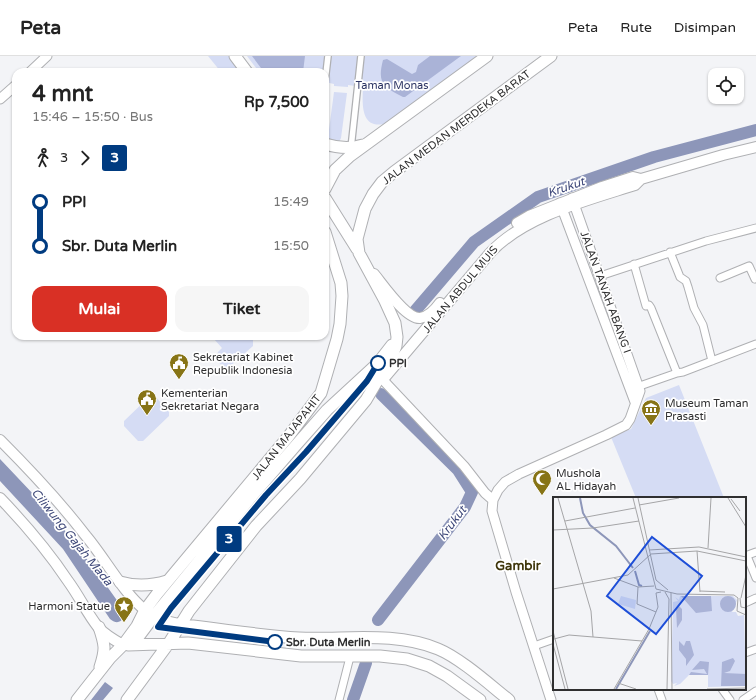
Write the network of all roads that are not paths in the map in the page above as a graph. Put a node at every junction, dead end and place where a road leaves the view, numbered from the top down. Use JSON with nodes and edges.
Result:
{"nodes":[{"id":1,"x":47,"y":56,"type":"edge"},
{"id":2,"x":235,"y":56,"type":"edge"},
{"id":3,"x":328,"y":56,"type":"edge"},
{"id":4,"x":361,"y":56,"type":"edge"},
{"id":5,"x":487,"y":56,"type":"edge"},
{"id":6,"x":551,"y":56,"type":"edge"},
{"id":7,"x":34,"y":68,"type":"edge"},
{"id":8,"x":244,"y":68,"type":"edge"},
{"id":9,"x":327,"y":68,"type":"edge"},
{"id":10,"x":12,"y":88,"type":"edge"},
{"id":11,"x":0,"y":99,"type":"edge"},
{"id":12,"x":365,"y":144,"type":"junction"},
{"id":13,"x":329,"y":145,"type":"edge"},
{"id":14,"x":756,"y":147,"type":"edge"},
{"id":15,"x":351,"y":148,"type":"junction"},
{"id":16,"x":329,"y":181,"type":"edge"},
{"id":17,"x":573,"y":201,"type":"junction"},
{"id":18,"x":329,"y":204,"type":"edge"},
{"id":19,"x":561,"y":206,"type":"junction"},
{"id":20,"x":755,"y":228,"type":"edge"},
{"id":21,"x":756,"y":237,"type":"edge"},
{"id":22,"x":329,"y":245,"type":"edge"},
{"id":23,"x":670,"y":252,"type":"junction"},
{"id":24,"x":359,"y":253,"type":"junction"},
{"id":25,"x":756,"y":262,"type":"edge"},
{"id":26,"x":634,"y":264,"type":"junction"},
{"id":27,"x":366,"y":265,"type":"junction"},
{"id":28,"x":749,"y":266,"type":"junction"},
{"id":29,"x":600,"y":276,"type":"junction"},
{"id":30,"x":720,"y":278,"type":"dead end"},
{"id":31,"x":756,"y":281,"type":"edge"},
{"id":32,"x":396,"y":337,"type":"junction"},
{"id":33,"x":756,"y":344,"type":"edge"},
{"id":34,"x":712,"y":361,"type":"junction"},
{"id":35,"x":680,"y":373,"type":"junction"},
{"id":36,"x":383,"y":380,"type":"junction"},
{"id":37,"x":635,"y":392,"type":"junction"},
{"id":38,"x":366,"y":400,"type":"junction"},
{"id":39,"x":0,"y":440,"type":"edge"},
{"id":40,"x":0,"y":498,"type":"edge"},
{"id":41,"x":493,"y":500,"type":"junction"},
{"id":42,"x":756,"y":552,"type":"edge"},
{"id":43,"x":746,"y":556,"type":"edge"},
{"id":44,"x":756,"y":578,"type":"edge"},
{"id":45,"x":167,"y":581,"type":"junction"},
{"id":46,"x":120,"y":582,"type":"junction"},
{"id":47,"x":756,"y":598,"type":"edge"},
{"id":48,"x":746,"y":603,"type":"edge"},
{"id":49,"x":189,"y":612,"type":"junction"},
{"id":50,"x":150,"y":613,"type":"junction"},
{"id":51,"x":179,"y":626,"type":"junction"},
{"id":52,"x":193,"y":626,"type":"junction"},
{"id":53,"x":99,"y":627,"type":"junction"},
{"id":54,"x":553,"y":639,"type":"edge"},
{"id":55,"x":168,"y":643,"type":"junction"},
{"id":56,"x":126,"y":645,"type":"junction"},
{"id":57,"x":534,"y":646,"type":"junction"},
{"id":58,"x":756,"y":650,"type":"edge"},
{"id":59,"x":746,"y":653,"type":"edge"},
{"id":60,"x":353,"y":657,"type":"junction"},
{"id":61,"x":98,"y":674,"type":"junction"},
{"id":62,"x":658,"y":690,"type":"edge"},
{"id":63,"x":723,"y":690,"type":"edge"},
{"id":64,"x":756,"y":690,"type":"edge"},
{"id":65,"x":77,"y":700,"type":"edge"},
{"id":66,"x":86,"y":700,"type":"edge"},
{"id":67,"x":127,"y":700,"type":"edge"},
{"id":68,"x":339,"y":700,"type":"edge"},
{"id":69,"x":480,"y":700,"type":"edge"},
{"id":70,"x":509,"y":700,"type":"edge"},
{"id":71,"x":551,"y":700,"type":"edge"},
{"id":72,"x":662,"y":700,"type":"edge"},
{"id":73,"x":730,"y":700,"type":"edge"},
{"id":74,"x":744,"y":700,"type":"edge"}],
"edges":[{"from":1,"to":7,"type":"street"},
{"from":2,"to":8,"type":"main road"},
{"from":3,"to":9,"type":"street"},
{"from":4,"to":15,"type":"street"},
{"from":5,"to":12,"type":"main road"},
{"from":6,"to":24,"type":"main road","name":"JALAN MEDAN MERDEKA BARAT"},
{"from":10,"to":11,"type":"street"},
{"from":12,"to":15,"type":"main road"},
{"from":12,"to":16,"type":"main road"},
{"from":13,"to":15,"type":"main road"},
{"from":14,"to":17,"type":"main road","name":"JALAN ABDUL MUIS"},
{"from":17,"to":19,"type":"main road","name":"JALAN ABDUL MUIS"},
{"from":17,"to":29,"type":"street","name":"JALAN TANAH ABANG I"},
{"from":18,"to":24,"type":"main road"},
{"from":19,"to":27,"type":"main road","name":"JALAN ABDUL MUIS"},
{"from":19,"to":36,"type":"main road","name":"JALAN ABDUL MUIS"},
{"from":19,"to":37,"type":"street","name":"JALAN TANAH ABANG I"},
{"from":20,"to":21,"type":"street"},
{"from":20,"to":23,"type":"street"},
{"from":22,"to":45,"type":"main road","name":"JALAN MAJAPAHIT"},
{"from":23,"to":26,"type":"street"},
{"from":23,"to":34,"type":"street"},
{"from":24,"to":27,"type":"main road","name":"JALAN MEDAN MERDEKA BARAT"},
{"from":25,"to":28,"type":"street"},
{"from":26,"to":29,"type":"street"},
{"from":26,"to":35,"type":"street"},
{"from":27,"to":32,"type":"main road","name":"JALAN MEDAN MERDEKA BARAT"},
{"from":28,"to":30,"type":"street"},
{"from":28,"to":31,"type":"street"},
{"from":29,"to":37,"type":"street","name":"JALAN TANAH ABANG I"},
{"from":32,"to":38,"type":"main road","name":"JALAN MEDAN MERDEKA BARAT"},
{"from":32,"to":50,"type":"main road"},
{"from":33,"to":34,"type":"street"},
{"from":34,"to":35,"type":"street"},
{"from":35,"to":37,"type":"street"},
{"from":36,"to":38,"type":"main road","name":"JALAN ABDUL MUIS"},
{"from":36,"to":41,"type":"street"},
{"from":37,"to":41,"type":"street"},
{"from":38,"to":49,"type":"main road","name":"JALAN MEDAN MERDEKA BARAT"},
{"from":39,"to":46,"type":"main road"},
{"from":40,"to":53,"type":"main road"},
{"from":41,"to":57,"type":"street"},
{"from":42,"to":43,"type":"street"},
{"from":43,"to":44,"type":"street"},
{"from":45,"to":46,"type":"main road"},
{"from":45,"to":50,"type":"main road","name":"JALAN MAJAPAHIT"},
{"from":46,"to":50,"type":"main road"},
{"from":47,"to":48,"type":"street"},
{"from":49,"to":51,"type":"main road","name":"JALAN MEDAN MERDEKA BARAT"},
{"from":49,"to":52,"type":"main road"},
{"from":50,"to":51,"type":"main road"},
{"from":50,"to":56,"type":"main road"},
{"from":51,"to":52,"type":"main road"},
{"from":51,"to":55,"type":"main road","name":"JALAN MEDAN MERDEKA BARAT"},
{"from":52,"to":70,"type":"main road"},
{"from":53,"to":56,"type":"main road"},
{"from":53,"to":61,"type":"main road"},
{"from":54,"to":57,"type":"street"},
{"from":55,"to":56,"type":"main road"},
{"from":55,"to":60,"type":"main road"},
{"from":55,"to":67,"type":"main road","name":"JALAN MEDAN MERDEKA BARAT"},
{"from":56,"to":61,"type":"main road"},
{"from":56,"to":66,"type":"main road"},
{"from":57,"to":71,"type":"street"},
{"from":58,"to":59,"type":"street"},
{"from":60,"to":68,"type":"street"},
{"from":60,"to":69,"type":"main road"},
{"from":61,"to":65,"type":"main road"},
{"from":62,"to":72,"type":"street"},
{"from":63,"to":73,"type":"street"},
{"from":64,"to":74,"type":"street"}]}
